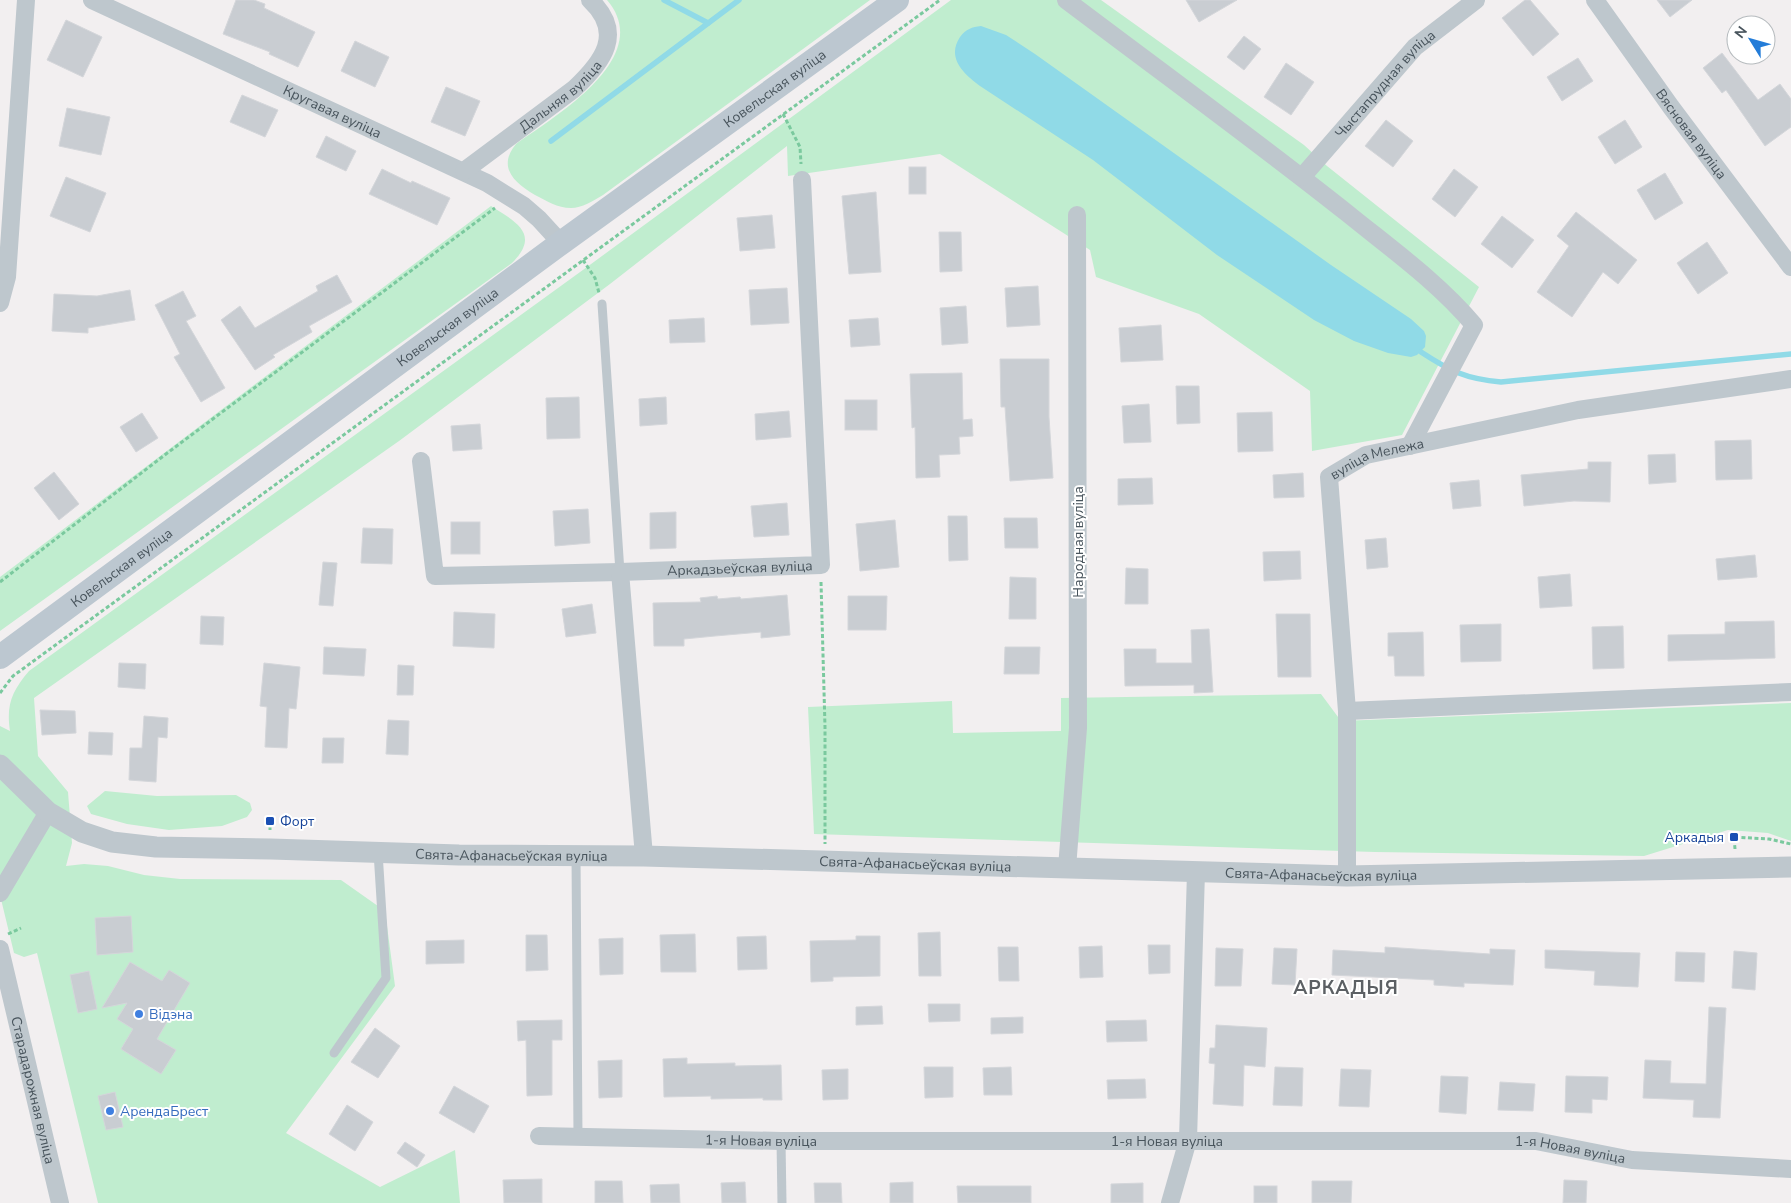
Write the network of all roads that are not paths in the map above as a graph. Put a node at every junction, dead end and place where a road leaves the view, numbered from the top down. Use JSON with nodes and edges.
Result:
{"nodes":[{"id":1,"x":26,"y":0,"type":"edge"},
{"id":2,"x":92,"y":0,"type":"edge"},
{"id":3,"x":590,"y":0,"type":"edge"},
{"id":4,"x":897,"y":0,"type":"edge"},
{"id":5,"x":1066,"y":0,"type":"edge"},
{"id":6,"x":1476,"y":0,"type":"edge"},
{"id":7,"x":1594,"y":0,"type":"edge"},
{"id":8,"x":464,"y":171,"type":"junction"},
{"id":9,"x":1302,"y":177,"type":"junction"},
{"id":10,"x":802,"y":180,"type":"road end"},
{"id":11,"x":1077,"y":215,"type":"dead end"},
{"id":12,"x":560,"y":243,"type":"junction"},
{"id":13,"x":1791,"y":267,"type":"edge"},
{"id":14,"x":0,"y":303,"type":"edge"},
{"id":15,"x":602,"y":304,"type":"road end"},
{"id":16,"x":1791,"y":379,"type":"edge"},
{"id":17,"x":1410,"y":446,"type":"junction"},
{"id":18,"x":421,"y":460,"type":"dead end"},
{"id":19,"x":620,"y":572,"type":"junction"},
{"id":20,"x":0,"y":656,"type":"edge"},
{"id":21,"x":1791,"y":692,"type":"edge"},
{"id":22,"x":1347,"y":711,"type":"junction"},
{"id":23,"x":0,"y":766,"type":"edge"},
{"id":24,"x":48,"y":812,"type":"junction"},
{"id":25,"x":378,"y":852,"type":"junction"},
{"id":26,"x":576,"y":855,"type":"junction"},
{"id":27,"x":644,"y":856,"type":"junction"},
{"id":28,"x":1791,"y":866,"type":"edge"},
{"id":29,"x":1068,"y":868,"type":"junction"},
{"id":30,"x":1196,"y":872,"type":"junction"},
{"id":31,"x":1347,"y":876,"type":"junction"},
{"id":32,"x":0,"y":893,"type":"edge"},
{"id":33,"x":0,"y":949,"type":"edge"},
{"id":34,"x":334,"y":1053,"type":"dead end"},
{"id":35,"x":539,"y":1136,"type":"dead end"},
{"id":36,"x":578,"y":1137,"type":"junction"},
{"id":37,"x":781,"y":1140,"type":"junction"},
{"id":38,"x":1188,"y":1140,"type":"junction"},
{"id":39,"x":1791,"y":1169,"type":"edge"},
{"id":40,"x":60,"y":1203,"type":"edge"},
{"id":41,"x":782,"y":1203,"type":"edge"},
{"id":42,"x":1170,"y":1203,"type":"edge"}],
"edges":[{"from":1,"to":14,"type":"street"},
{"from":2,"to":8,"type":"street","name":"Кругавая вуліца"},
{"from":3,"to":8,"type":"street","name":"Дальняя вуліца"},
{"from":4,"to":12,"type":"main road","name":"Ковельская вуліца"},
{"from":5,"to":9,"type":"street"},
{"from":6,"to":9,"type":"street","name":"Чыстапрудная вуліца"},
{"from":7,"to":13,"type":"street","name":"Вясновая вуліца"},
{"from":8,"to":12,"type":"street","name":"Кругавая вуліца"},
{"from":9,"to":17,"type":"street"},
{"from":10,"to":19,"type":"street","name":"Аркадзьеўская вуліца"},
{"from":11,"to":29,"type":"street","name":"Народная вуліца"},
{"from":12,"to":20,"type":"main road","name":"Ковельская вуліца"},
{"from":15,"to":19,"type":"lane"},
{"from":16,"to":17,"type":"street","name":"вуліца Мележа"},
{"from":17,"to":22,"type":"street","name":"вуліца Мележа"},
{"from":18,"to":19,"type":"street","name":"Аркадзьеўская вуліца"},
{"from":19,"to":27,"type":"street"},
{"from":21,"to":22,"type":"street"},
{"from":22,"to":31,"type":"street","name":"вуліца Мележа"},
{"from":23,"to":24,"type":"street","name":"Свята-Афанасьеўская вуліца"},
{"from":24,"to":25,"type":"street","name":"Свята-Афанасьеўская вуліца"},
{"from":24,"to":32,"type":"street"},
{"from":25,"to":26,"type":"street","name":"Свята-Афанасьеўская вуліца"},
{"from":25,"to":34,"type":"lane"},
{"from":26,"to":27,"type":"street","name":"Свята-Афанасьеўская вуліца"},
{"from":26,"to":36,"type":"lane"},
{"from":27,"to":29,"type":"street","name":"Свята-Афанасьеўская вуліца"},
{"from":28,"to":31,"type":"street","name":"Свята-Афанасьеўская вуліца"},
{"from":29,"to":30,"type":"street","name":"Свята-Афанасьеўская вуліца"},
{"from":30,"to":31,"type":"street","name":"Свята-Афанасьеўская вуліца"},
{"from":30,"to":38,"type":"street"},
{"from":33,"to":40,"type":"street","name":"Старадарожная вуліца"},
{"from":35,"to":36,"type":"street","name":"1-я Новая вуліца"},
{"from":36,"to":37,"type":"street","name":"1-я Новая вуліца"},
{"from":37,"to":38,"type":"street","name":"1-я Новая вуліца"},
{"from":37,"to":41,"type":"lane"},
{"from":38,"to":39,"type":"street","name":"1-я Новая вуліца"},
{"from":38,"to":42,"type":"street"}]}
